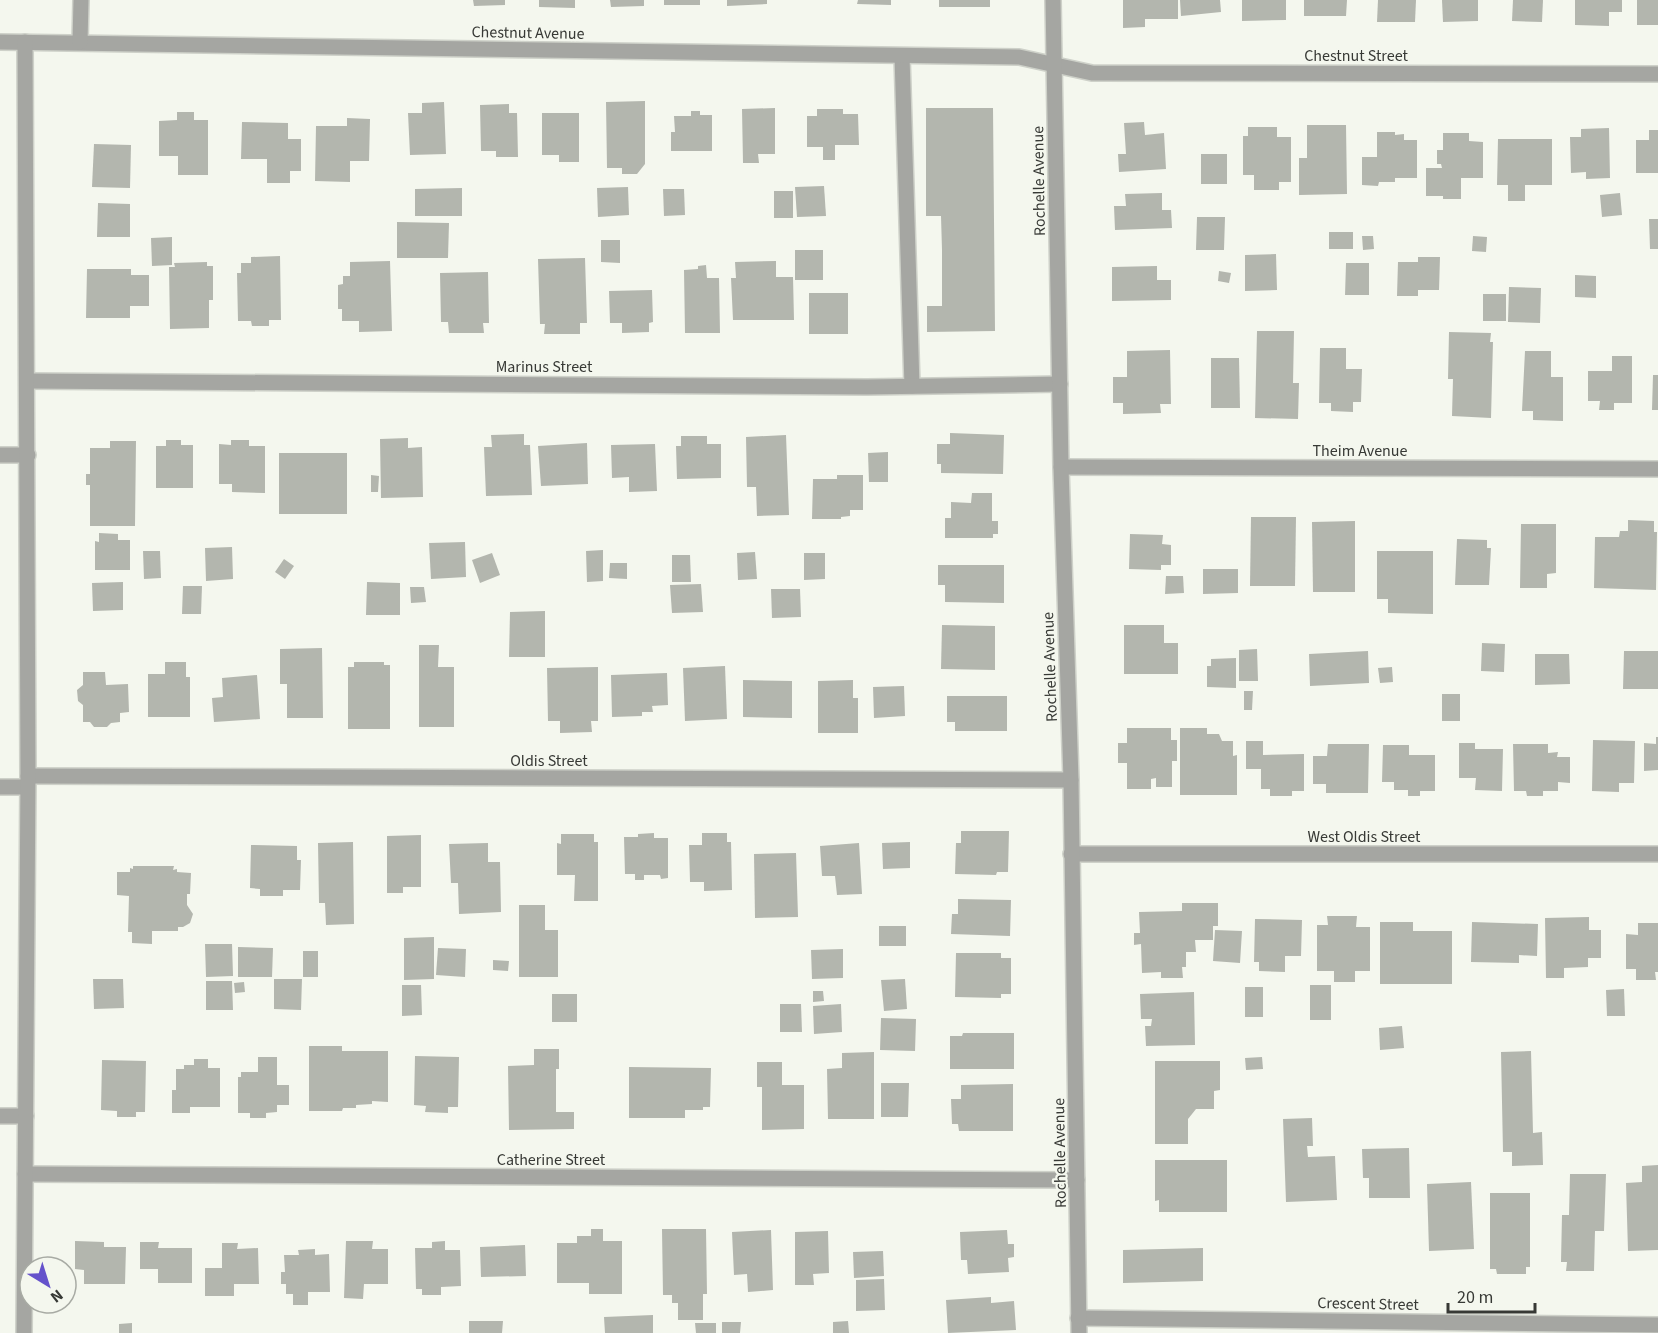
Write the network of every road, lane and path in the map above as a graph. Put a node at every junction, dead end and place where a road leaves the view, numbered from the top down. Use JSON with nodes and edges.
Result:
{"nodes":[{"id":1,"x":81,"y":0,"type":"edge"},
{"id":2,"x":1053,"y":0,"type":"edge"},
{"id":3,"x":0,"y":42,"type":"edge"},
{"id":4,"x":25,"y":42,"type":"junction"},
{"id":5,"x":80,"y":42,"type":"junction"},
{"id":6,"x":902,"y":56,"type":"junction"},
{"id":7,"x":1054,"y":64,"type":"junction"},
{"id":8,"x":1658,"y":74,"type":"edge"},
{"id":9,"x":28,"y":381,"type":"junction"},
{"id":10,"x":1060,"y":384,"type":"junction"},
{"id":11,"x":912,"y":386,"type":"junction"},
{"id":12,"x":0,"y":455,"type":"edge"},
{"id":13,"x":28,"y":455,"type":"junction"},
{"id":14,"x":1061,"y":467,"type":"junction"},
{"id":15,"x":1658,"y":469,"type":"edge"},
{"id":16,"x":1071,"y":780,"type":"junction"},
{"id":17,"x":28,"y":781,"type":"junction"},
{"id":18,"x":0,"y":787,"type":"edge"},
{"id":19,"x":1071,"y":854,"type":"junction"},
{"id":20,"x":1658,"y":854,"type":"edge"},
{"id":21,"x":0,"y":1116,"type":"edge"},
{"id":22,"x":26,"y":1116,"type":"junction"},
{"id":23,"x":25,"y":1174,"type":"junction"},
{"id":24,"x":1077,"y":1180,"type":"junction"},
{"id":25,"x":1658,"y":1324,"type":"edge"},
{"id":26,"x":1078,"y":1326,"type":"edge"},
{"id":27,"x":24,"y":1333,"type":"edge"}],
"edges":[{"from":1,"to":5,"type":"street"},
{"from":2,"to":7,"type":"street","name":"Rochelle Avenue"},
{"from":3,"to":4,"type":"street","name":"Chestnut Avenue"},
{"from":4,"to":5,"type":"street","name":"Chestnut Avenue"},
{"from":4,"to":9,"type":"street"},
{"from":5,"to":6,"type":"street","name":"Chestnut Avenue"},
{"from":6,"to":7,"type":"street","name":"Chestnut Avenue"},
{"from":6,"to":11,"type":"street"},
{"from":7,"to":8,"type":"street","name":"Chestnut Street"},
{"from":7,"to":10,"type":"street","name":"Rochelle Avenue"},
{"from":9,"to":11,"type":"street","name":"Marinus Street"},
{"from":9,"to":13,"type":"street"},
{"from":10,"to":11,"type":"street","name":"Marinus Street"},
{"from":10,"to":14,"type":"street","name":"Rochelle Avenue"},
{"from":12,"to":13,"type":"street"},
{"from":13,"to":17,"type":"street"},
{"from":14,"to":15,"type":"street","name":"Theim Avenue"},
{"from":14,"to":16,"type":"street","name":"Rochelle Avenue"},
{"from":16,"to":17,"type":"street","name":"Oldis Street"},
{"from":16,"to":19,"type":"street","name":"Rochelle Avenue"},
{"from":17,"to":18,"type":"street","name":"Oldis Street"},
{"from":17,"to":22,"type":"street"},
{"from":19,"to":20,"type":"street","name":"West Oldis Street"},
{"from":19,"to":24,"type":"street","name":"Rochelle Avenue"},
{"from":21,"to":22,"type":"street"},
{"from":22,"to":23,"type":"street"},
{"from":23,"to":24,"type":"street","name":"Catherine Street"},
{"from":23,"to":27,"type":"street"},
{"from":24,"to":26,"type":"street","name":"Rochelle Avenue"},
{"from":25,"to":26,"type":"street","name":"Crescent Street"}]}
